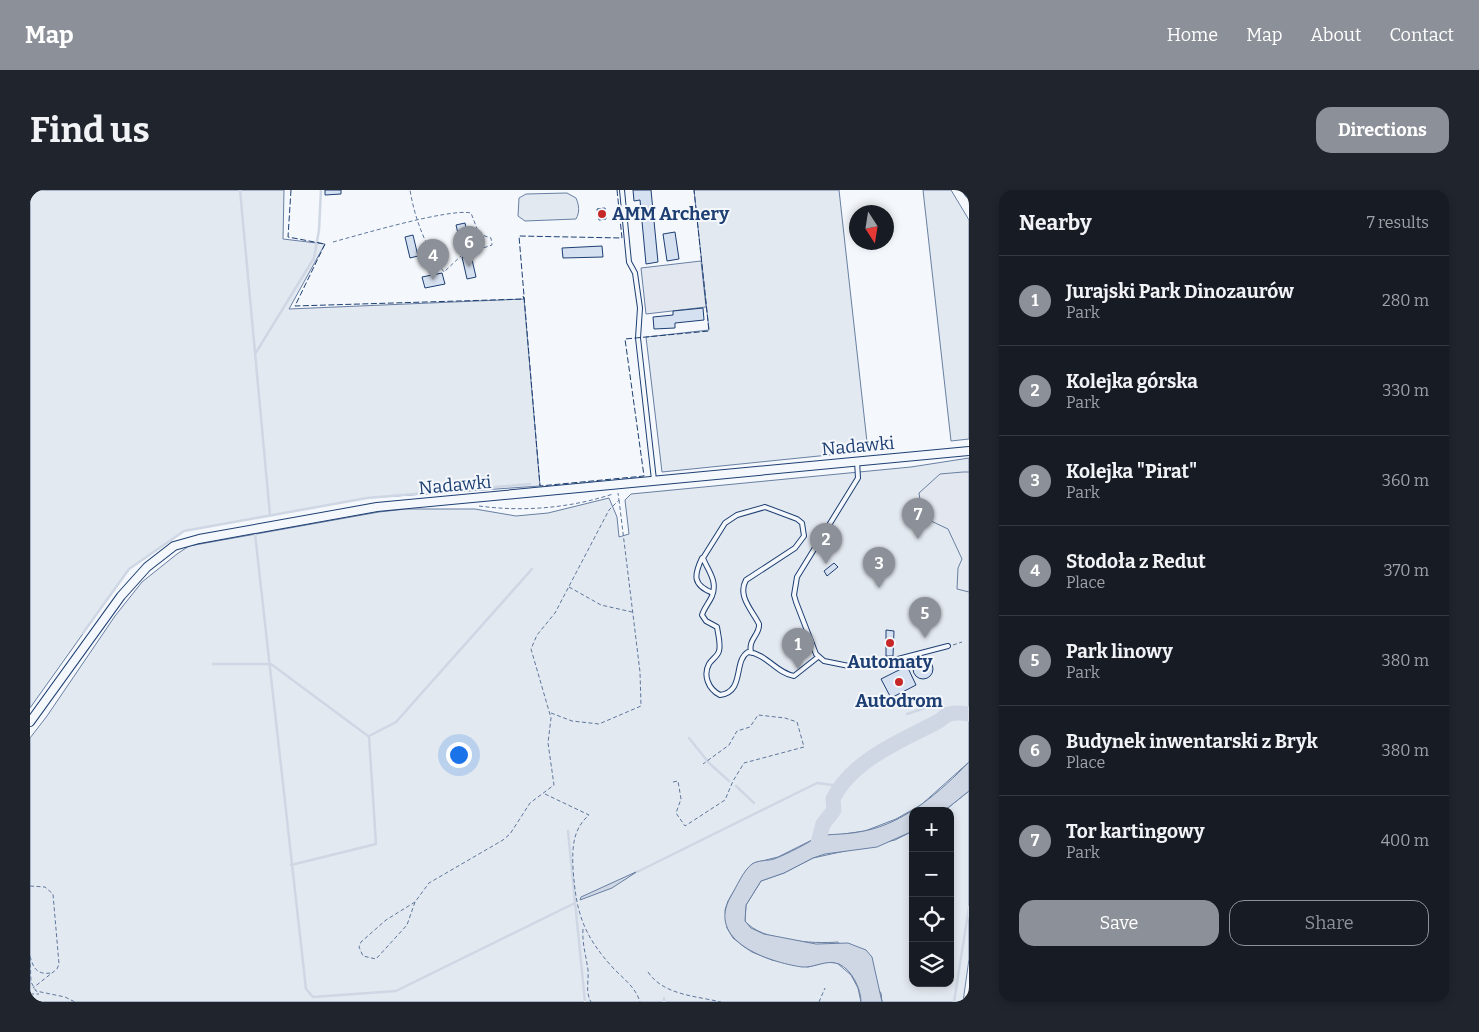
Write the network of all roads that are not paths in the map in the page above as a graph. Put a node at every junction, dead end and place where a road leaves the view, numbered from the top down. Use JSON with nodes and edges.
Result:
{"nodes":[{"id":1,"x":622,"y":190,"type":"edge"},
{"id":2,"x":969,"y":451,"type":"edge"},
{"id":3,"x":856,"y":462,"type":"junction"},
{"id":4,"x":654,"y":480,"type":"junction"},
{"id":5,"x":703,"y":558,"type":"junction"},
{"id":6,"x":713,"y":592,"type":"junction"},
{"id":7,"x":948,"y":646,"type":"road end"},
{"id":8,"x":751,"y":652,"type":"junction"},
{"id":9,"x":818,"y":658,"type":"junction"},
{"id":10,"x":30,"y":722,"type":"edge"}],
"edges":[{"from":1,"to":4,"type":"lane"},
{"from":2,"to":3,"type":"street","name":"Nadawki"},
{"from":3,"to":4,"type":"street","name":"Nadawki"},
{"from":3,"to":9,"type":"lane"},
{"from":4,"to":10,"type":"street","name":"Nadawki"},
{"from":5,"to":6,"type":"lane"},
{"from":5,"to":6,"type":"lane"},
{"from":5,"to":8,"type":"lane"},
{"from":6,"to":8,"type":"lane"},
{"from":7,"to":9,"type":"lane"},
{"from":8,"to":9,"type":"lane"}]}
